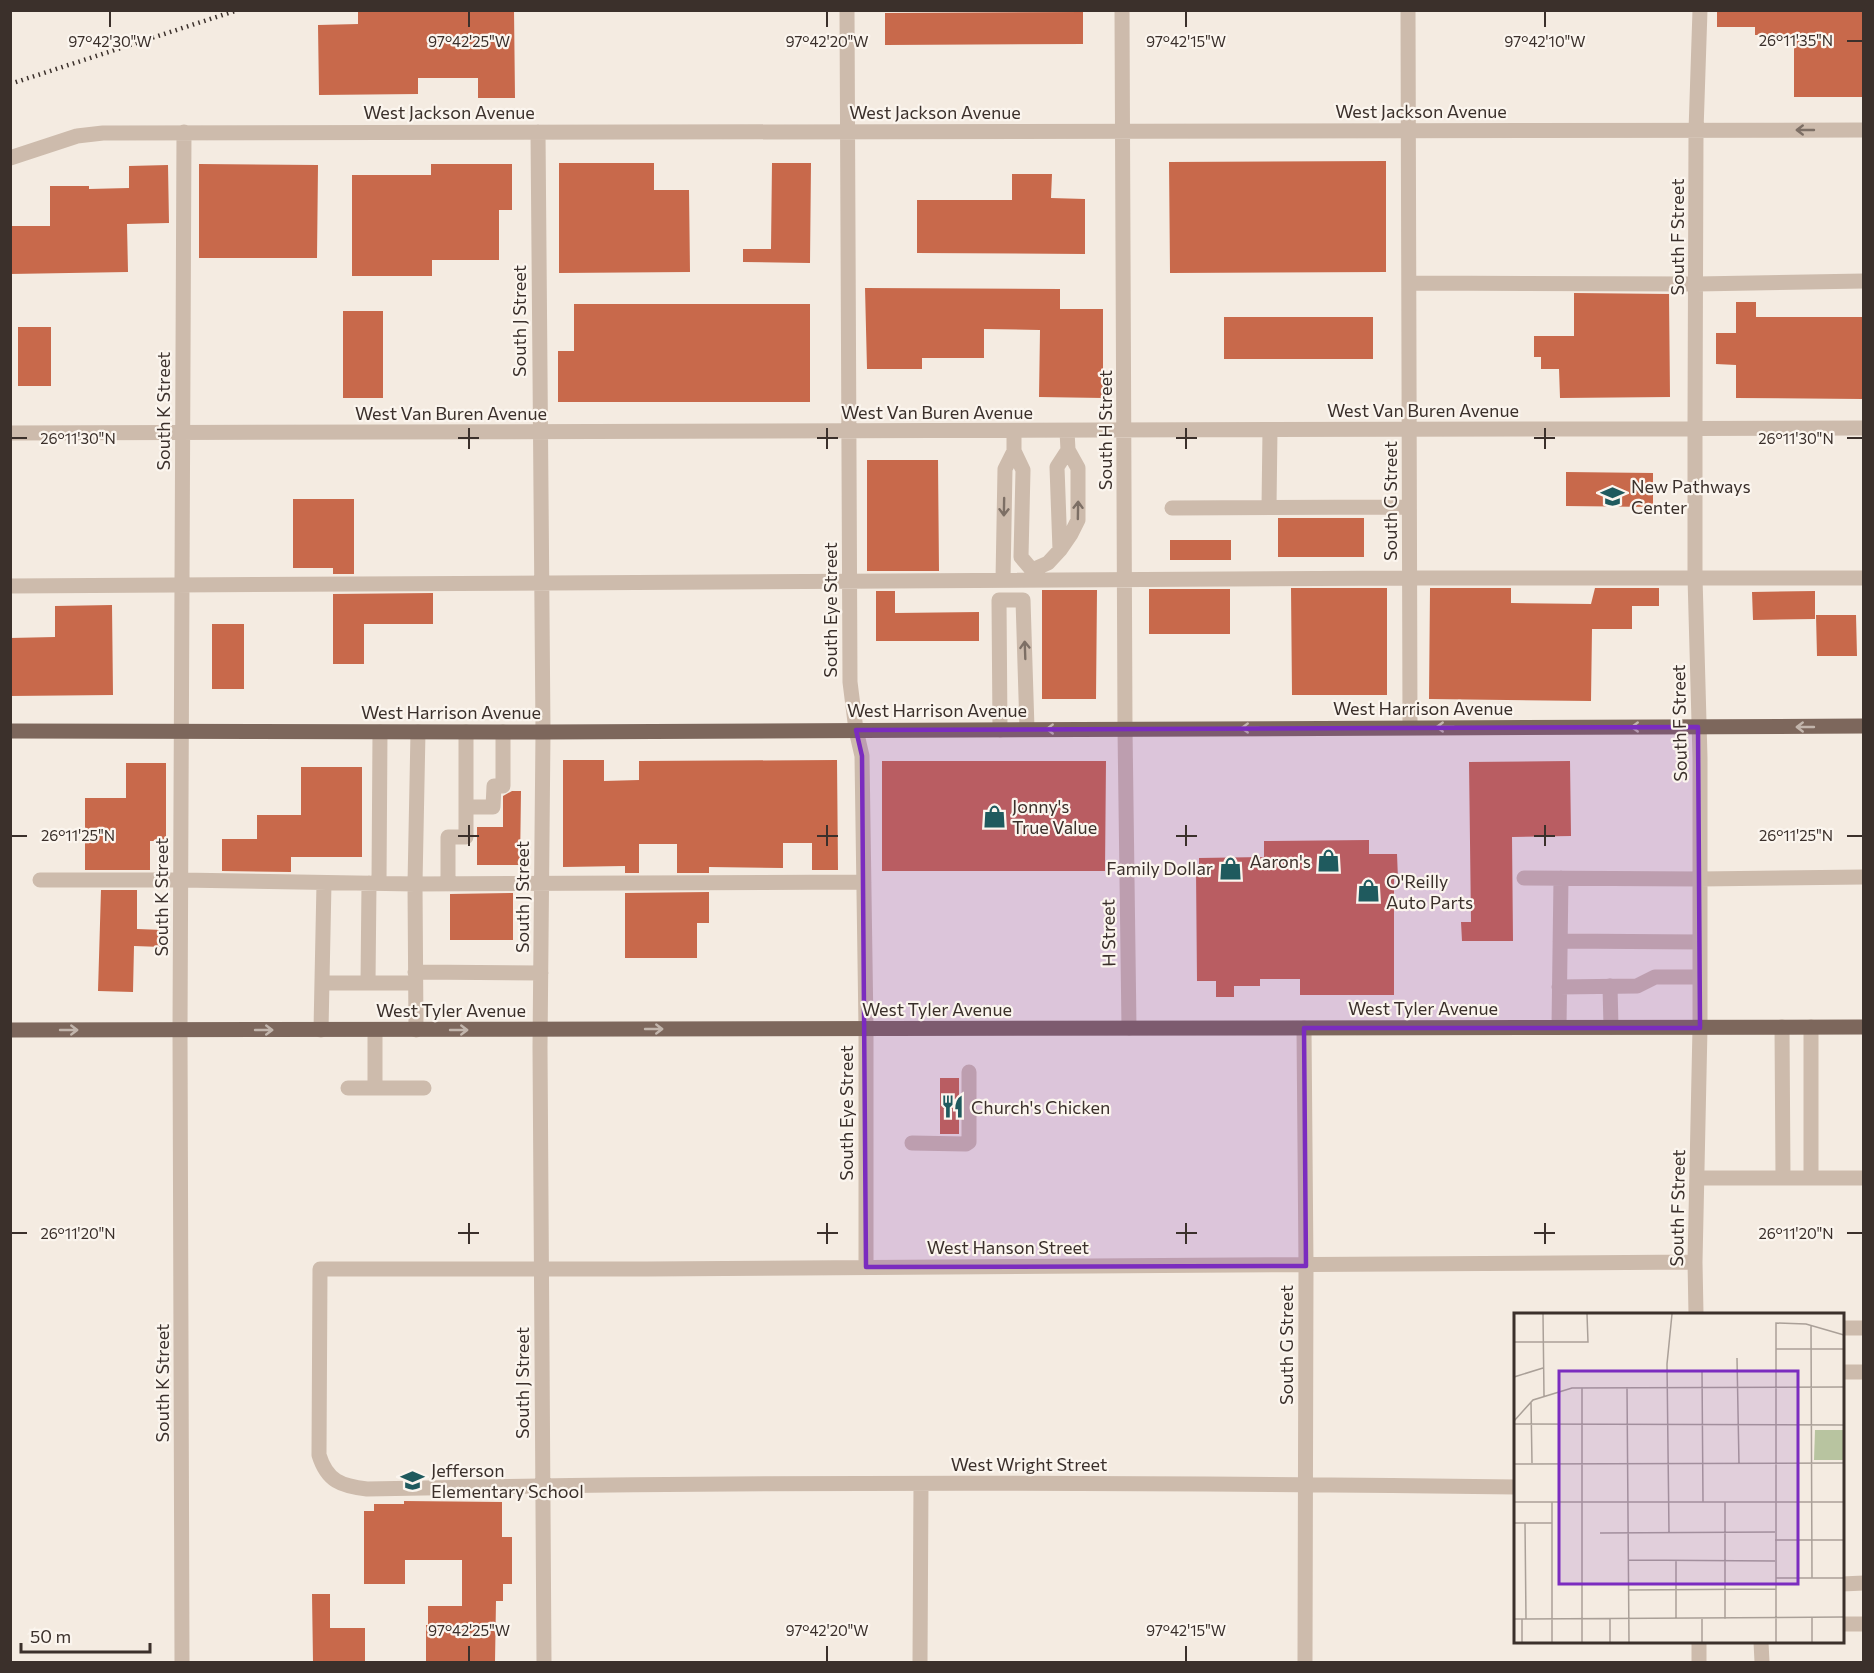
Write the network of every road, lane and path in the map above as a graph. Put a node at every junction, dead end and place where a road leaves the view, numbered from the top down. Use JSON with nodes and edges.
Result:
{"nodes":[{"id":1,"x":847,"y":10,"type":"edge"},
{"id":2,"x":1122,"y":10,"type":"edge"},
{"id":3,"x":1408,"y":10,"type":"edge"},
{"id":4,"x":1700,"y":10,"type":"edge"},
{"id":5,"x":1408,"y":130,"type":"junction"},
{"id":6,"x":1696,"y":130,"type":"junction"},
{"id":7,"x":1863,"y":130,"type":"edge"},
{"id":8,"x":1124,"y":131,"type":"junction"},
{"id":9,"x":184,"y":132,"type":"junction"},
{"id":10,"x":538,"y":132,"type":"junction"},
{"id":11,"x":847,"y":132,"type":"junction"},
{"id":12,"x":10,"y":158,"type":"edge"},
{"id":13,"x":1863,"y":281,"type":"edge"},
{"id":14,"x":1409,"y":283,"type":"junction"},
{"id":15,"x":1697,"y":284,"type":"junction"},
{"id":16,"x":1695,"y":428,"type":"junction"},
{"id":17,"x":1863,"y":428,"type":"edge"},
{"id":18,"x":1270,"y":430,"type":"junction"},
{"id":19,"x":1409,"y":430,"type":"junction"},
{"id":20,"x":850,"y":431,"type":"junction"},
{"id":21,"x":1014,"y":431,"type":"junction"},
{"id":22,"x":1067,"y":431,"type":"junction"},
{"id":23,"x":1125,"y":431,"type":"junction"},
{"id":24,"x":183,"y":432,"type":"junction"},
{"id":25,"x":539,"y":432,"type":"junction"},
{"id":26,"x":10,"y":433,"type":"edge"},
{"id":27,"x":1014,"y":451,"type":"junction"},
{"id":28,"x":1269,"y":507,"type":"junction"},
{"id":29,"x":1409,"y":507,"type":"junction"},
{"id":30,"x":1172,"y":508,"type":"dead end"},
{"id":31,"x":1032,"y":575,"type":"junction"},
{"id":32,"x":1695,"y":577,"type":"junction"},
{"id":33,"x":1410,"y":578,"type":"junction"},
{"id":34,"x":1863,"y":578,"type":"edge"},
{"id":35,"x":1125,"y":579,"type":"junction"},
{"id":36,"x":1006,"y":580,"type":"junction"},
{"id":37,"x":850,"y":581,"type":"junction"},
{"id":38,"x":541,"y":583,"type":"junction"},
{"id":39,"x":10,"y":586,"type":"edge"},
{"id":40,"x":182,"y":586,"type":"junction"},
{"id":41,"x":1009,"y":600,"type":"junction"},
{"id":42,"x":1863,"y":726,"type":"edge"},
{"id":43,"x":1410,"y":727,"type":"junction"},
{"id":44,"x":1698,"y":727,"type":"junction"},
{"id":45,"x":1027,"y":729,"type":"junction"},
{"id":46,"x":1125,"y":729,"type":"junction"},
{"id":47,"x":856,"y":730,"type":"junction"},
{"id":48,"x":1000,"y":730,"type":"junction"},
{"id":49,"x":10,"y":731,"type":"edge"},
{"id":50,"x":181,"y":731,"type":"junction"},
{"id":51,"x":380,"y":732,"type":"junction"},
{"id":52,"x":418,"y":732,"type":"junction"},
{"id":53,"x":466,"y":732,"type":"junction"},
{"id":54,"x":503,"y":732,"type":"junction"},
{"id":55,"x":543,"y":732,"type":"junction"},
{"id":56,"x":466,"y":807,"type":"junction"},
{"id":57,"x":1863,"y":877,"type":"edge"},
{"id":58,"x":1524,"y":878,"type":"dead end"},
{"id":59,"x":1561,"y":878,"type":"junction"},
{"id":60,"x":40,"y":879,"type":"dead end"},
{"id":61,"x":181,"y":879,"type":"junction"},
{"id":62,"x":1700,"y":879,"type":"junction"},
{"id":63,"x":864,"y":882,"type":"junction"},
{"id":64,"x":324,"y":883,"type":"junction"},
{"id":65,"x":374,"y":883,"type":"junction"},
{"id":66,"x":448,"y":883,"type":"junction"},
{"id":67,"x":542,"y":883,"type":"junction"},
{"id":68,"x":415,"y":884,"type":"junction"},
{"id":69,"x":1560,"y":941,"type":"junction"},
{"id":70,"x":1700,"y":942,"type":"junction"},
{"id":71,"x":541,"y":972,"type":"junction"},
{"id":72,"x":1700,"y":977,"type":"junction"},
{"id":73,"x":415,"y":978,"type":"junction"},
{"id":74,"x":322,"y":983,"type":"junction"},
{"id":75,"x":368,"y":983,"type":"junction"},
{"id":76,"x":1610,"y":986,"type":"junction"},
{"id":77,"x":1559,"y":987,"type":"junction"},
{"id":78,"x":1559,"y":1027,"type":"junction"},
{"id":79,"x":1611,"y":1027,"type":"junction"},
{"id":80,"x":1811,"y":1027,"type":"junction"},
{"id":81,"x":1863,"y":1027,"type":"edge"},
{"id":82,"x":1129,"y":1028,"type":"junction"},
{"id":83,"x":1304,"y":1028,"type":"junction"},
{"id":84,"x":1700,"y":1028,"type":"junction"},
{"id":85,"x":1782,"y":1028,"type":"junction"},
{"id":86,"x":541,"y":1029,"type":"junction"},
{"id":87,"x":866,"y":1029,"type":"junction"},
{"id":88,"x":10,"y":1030,"type":"edge"},
{"id":89,"x":180,"y":1030,"type":"junction"},
{"id":90,"x":321,"y":1030,"type":"junction"},
{"id":91,"x":375,"y":1030,"type":"junction"},
{"id":92,"x":416,"y":1030,"type":"junction"},
{"id":93,"x":969,"y":1072,"type":"dead end"},
{"id":94,"x":348,"y":1088,"type":"dead end"},
{"id":95,"x":375,"y":1088,"type":"junction"},
{"id":96,"x":424,"y":1088,"type":"dead end"},
{"id":97,"x":912,"y":1143,"type":"dead end"},
{"id":98,"x":1696,"y":1178,"type":"junction"},
{"id":99,"x":1783,"y":1178,"type":"junction"},
{"id":100,"x":1811,"y":1178,"type":"junction"},
{"id":101,"x":1863,"y":1178,"type":"edge"},
{"id":102,"x":1695,"y":1262,"type":"junction"},
{"id":103,"x":1306,"y":1266,"type":"junction"},
{"id":104,"x":866,"y":1267,"type":"junction"},
{"id":105,"x":320,"y":1269,"type":"joint"},
{"id":106,"x":541,"y":1269,"type":"junction"},
{"id":107,"x":1696,"y":1313,"type":"edge"},
{"id":108,"x":1844,"y":1328,"type":"edge"},
{"id":109,"x":1863,"y":1328,"type":"edge"},
{"id":110,"x":1844,"y":1372,"type":"edge"},
{"id":111,"x":1863,"y":1372,"type":"edge"},
{"id":112,"x":921,"y":1484,"type":"junction"},
{"id":113,"x":1305,"y":1484,"type":"junction"},
{"id":114,"x":542,"y":1486,"type":"junction"},
{"id":115,"x":1514,"y":1487,"type":"edge"},
{"id":116,"x":1863,"y":1582,"type":"edge"},
{"id":117,"x":1844,"y":1584,"type":"edge"},
{"id":118,"x":1844,"y":1624,"type":"edge"},
{"id":119,"x":1863,"y":1624,"type":"edge"},
{"id":120,"x":1699,"y":1643,"type":"edge"},
{"id":121,"x":1761,"y":1643,"type":"edge"},
{"id":122,"x":182,"y":1662,"type":"edge"},
{"id":123,"x":544,"y":1662,"type":"edge"},
{"id":124,"x":920,"y":1662,"type":"edge"},
{"id":125,"x":1305,"y":1662,"type":"edge"},
{"id":126,"x":1700,"y":1662,"type":"edge"},
{"id":127,"x":1762,"y":1662,"type":"edge"}],
"edges":[{"from":1,"to":11,"type":"street","name":"South Eye Street"},
{"from":2,"to":8,"type":"street","name":"South H Street"},
{"from":3,"to":5,"type":"street","name":"South G Street"},
{"from":4,"to":6,"type":"street","name":"South F Street"},
{"from":5,"to":6,"type":"street","name":"West Jackson Avenue"},
{"from":5,"to":8,"type":"street","name":"West Jackson Avenue"},
{"from":5,"to":14,"type":"street","name":"South G Street"},
{"from":7,"to":6,"type":"street","name":"West Jackson Avenue","one_way":true},
{"from":6,"to":15,"type":"street","name":"South F Street"},
{"from":8,"to":11,"type":"street","name":"West Jackson Avenue"},
{"from":8,"to":23,"type":"street","name":"South H Street"},
{"from":9,"to":10,"type":"street","name":"West Jackson Avenue"},
{"from":9,"to":12,"type":"street","name":"West Jackson Avenue"},
{"from":9,"to":24,"type":"street","name":"South K Street"},
{"from":10,"to":11,"type":"street","name":"West Jackson Avenue"},
{"from":10,"to":25,"type":"street","name":"South J Street"},
{"from":11,"to":20,"type":"street","name":"South Eye Street"},
{"from":13,"to":15,"type":"street"},
{"from":14,"to":15,"type":"street"},
{"from":14,"to":19,"type":"street","name":"South G Street"},
{"from":15,"to":16,"type":"street","name":"South F Street"},
{"from":16,"to":17,"type":"street","name":"West Van Buren Avenue"},
{"from":16,"to":19,"type":"street","name":"West Van Buren Avenue"},
{"from":16,"to":32,"type":"street","name":"South F Street"},
{"from":18,"to":19,"type":"street","name":"West Van Buren Avenue"},
{"from":18,"to":23,"type":"street","name":"West Van Buren Avenue"},
{"from":18,"to":28,"type":"street"},
{"from":19,"to":29,"type":"street","name":"South G Street"},
{"from":20,"to":21,"type":"street","name":"West Van Buren Avenue"},
{"from":20,"to":25,"type":"street","name":"West Van Buren Avenue"},
{"from":20,"to":37,"type":"street","name":"South Eye Street"},
{"from":21,"to":22,"type":"street","name":"West Van Buren Avenue"},
{"from":21,"to":27,"type":"street"},
{"from":22,"to":23,"type":"street","name":"West Van Buren Avenue"},
{"from":31,"to":22,"type":"street","one_way":true},
{"from":23,"to":35,"type":"street","name":"South H Street"},
{"from":24,"to":25,"type":"street","name":"West Van Buren Avenue"},
{"from":24,"to":26,"type":"street","name":"West Van Buren Avenue"},
{"from":24,"to":40,"type":"street","name":"South K Street"},
{"from":25,"to":38,"type":"street","name":"South J Street"},
{"from":27,"to":31,"type":"street"},
{"from":27,"to":36,"type":"street","one_way":true},
{"from":28,"to":29,"type":"street"},
{"from":28,"to":30,"type":"street"},
{"from":29,"to":33,"type":"street","name":"South G Street"},
{"from":31,"to":35,"type":"street"},
{"from":31,"to":36,"type":"street"},
{"from":32,"to":33,"type":"street"},
{"from":32,"to":34,"type":"street"},
{"from":32,"to":44,"type":"street","name":"South F Street"},
{"from":33,"to":35,"type":"street"},
{"from":33,"to":43,"type":"street","name":"South G Street"},
{"from":35,"to":46,"type":"street","name":"South H Street"},
{"from":36,"to":37,"type":"street"},
{"from":36,"to":41,"type":"street"},
{"from":37,"to":38,"type":"street"},
{"from":37,"to":47,"type":"street","name":"South Eye Street"},
{"from":38,"to":40,"type":"street"},
{"from":38,"to":55,"type":"street","name":"South J Street"},
{"from":39,"to":40,"type":"street"},
{"from":40,"to":50,"type":"street","name":"South K Street"},
{"from":45,"to":41,"type":"street","one_way":true},
{"from":41,"to":48,"type":"street"},
{"from":42,"to":44,"type":"main road","name":"West Harrison Avenue","one_way":true},
{"from":44,"to":43,"type":"main road","name":"West Harrison Avenue","one_way":true},
{"from":43,"to":46,"type":"main road","name":"West Harrison Avenue","one_way":true},
{"from":44,"to":62,"type":"street","name":"South F Street"},
{"from":46,"to":45,"type":"main road","name":"West Harrison Avenue","one_way":true},
{"from":45,"to":48,"type":"main road","name":"West Harrison Avenue"},
{"from":46,"to":82,"type":"street","name":"H Street"},
{"from":47,"to":48,"type":"main road","name":"West Harrison Avenue"},
{"from":47,"to":55,"type":"main road","name":"West Harrison Avenue"},
{"from":47,"to":63,"type":"street","name":"South Eye Street"},
{"from":49,"to":50,"type":"main road","name":"West Harrison Avenue"},
{"from":50,"to":51,"type":"main road","name":"West Harrison Avenue"},
{"from":50,"to":61,"type":"street","name":"South K Street"},
{"from":51,"to":52,"type":"main road","name":"West Harrison Avenue"},
{"from":51,"to":65,"type":"street"},
{"from":52,"to":53,"type":"main road","name":"West Harrison Avenue"},
{"from":52,"to":68,"type":"street"},
{"from":53,"to":54,"type":"main road","name":"West Harrison Avenue"},
{"from":53,"to":56,"type":"street"},
{"from":54,"to":55,"type":"main road","name":"West Harrison Avenue"},
{"from":54,"to":56,"type":"street"},
{"from":55,"to":67,"type":"street","name":"South J Street"},
{"from":56,"to":66,"type":"street"},
{"from":57,"to":62,"type":"street"},
{"from":58,"to":59,"type":"street"},
{"from":59,"to":62,"type":"street"},
{"from":59,"to":69,"type":"street"},
{"from":60,"to":61,"type":"street"},
{"from":61,"to":64,"type":"street"},
{"from":61,"to":89,"type":"street","name":"South K Street"},
{"from":62,"to":70,"type":"street","name":"South F Street"},
{"from":63,"to":67,"type":"street"},
{"from":63,"to":87,"type":"street","name":"South Eye Street"},
{"from":64,"to":65,"type":"street"},
{"from":64,"to":74,"type":"street"},
{"from":65,"to":68,"type":"street"},
{"from":65,"to":75,"type":"street"},
{"from":66,"to":67,"type":"street"},
{"from":66,"to":68,"type":"street"},
{"from":67,"to":71,"type":"street","name":"South J Street"},
{"from":68,"to":73,"type":"street"},
{"from":69,"to":70,"type":"street"},
{"from":69,"to":77,"type":"street"},
{"from":70,"to":72,"type":"street","name":"South F Street"},
{"from":71,"to":73,"type":"street"},
{"from":71,"to":86,"type":"street","name":"South J Street"},
{"from":72,"to":76,"type":"street"},
{"from":72,"to":84,"type":"street","name":"South F Street"},
{"from":73,"to":75,"type":"street"},
{"from":73,"to":92,"type":"street"},
{"from":74,"to":75,"type":"street"},
{"from":74,"to":90,"type":"street"},
{"from":76,"to":77,"type":"street"},
{"from":76,"to":79,"type":"street"},
{"from":77,"to":78,"type":"street"},
{"from":78,"to":79,"type":"main road","name":"West Tyler Avenue"},
{"from":78,"to":83,"type":"main road","name":"West Tyler Avenue"},
{"from":79,"to":84,"type":"main road","name":"West Tyler Avenue"},
{"from":80,"to":81,"type":"main road","name":"West Tyler Avenue"},
{"from":80,"to":85,"type":"main road","name":"West Tyler Avenue"},
{"from":80,"to":100,"type":"street"},
{"from":82,"to":83,"type":"main road","name":"West Tyler Avenue"},
{"from":82,"to":87,"type":"main road","name":"West Tyler Avenue"},
{"from":83,"to":103,"type":"street","name":"South G Street"},
{"from":84,"to":85,"type":"main road","name":"West Tyler Avenue"},
{"from":84,"to":98,"type":"street","name":"South F Street"},
{"from":85,"to":99,"type":"street"},
{"from":86,"to":87,"type":"main road","name":"West Tyler Avenue","one_way":true},
{"from":92,"to":86,"type":"main road","name":"West Tyler Avenue","one_way":true},
{"from":86,"to":106,"type":"street","name":"South J Street"},
{"from":87,"to":104,"type":"street","name":"South Eye Street"},
{"from":88,"to":89,"type":"main road","name":"West Tyler Avenue","one_way":true},
{"from":89,"to":90,"type":"main road","name":"West Tyler Avenue","one_way":true},
{"from":89,"to":122,"type":"street","name":"South K Street"},
{"from":90,"to":91,"type":"main road","name":"West Tyler Avenue"},
{"from":91,"to":92,"type":"main road","name":"West Tyler Avenue"},
{"from":91,"to":95,"type":"street"},
{"from":93,"to":97,"type":"street"},
{"from":94,"to":95,"type":"street"},
{"from":95,"to":96,"type":"street"},
{"from":98,"to":99,"type":"street"},
{"from":98,"to":102,"type":"street","name":"South F Street"},
{"from":99,"to":100,"type":"street"},
{"from":100,"to":101,"type":"street"},
{"from":102,"to":103,"type":"street","name":"West Hanson Street"},
{"from":102,"to":107,"type":"street","name":"South F Street"},
{"from":103,"to":104,"type":"street","name":"West Hanson Street"},
{"from":103,"to":113,"type":"street","name":"South G Street"},
{"from":104,"to":106,"type":"street","name":"West Hanson Street"},
{"from":105,"to":106,"type":"street","name":"West Hanson Street"},
{"from":105,"to":114,"type":"street","name":"West Wright Street"},
{"from":106,"to":114,"type":"street","name":"South J Street"},
{"from":108,"to":109,"type":"street"},
{"from":110,"to":111,"type":"street"},
{"from":112,"to":113,"type":"street","name":"West Wright Street"},
{"from":112,"to":114,"type":"street","name":"West Wright Street"},
{"from":112,"to":124,"type":"street"},
{"from":113,"to":115,"type":"street","name":"West Wright Street"},
{"from":113,"to":125,"type":"street","name":"South G Street"},
{"from":114,"to":123,"type":"street","name":"South J Street"},
{"from":116,"to":117,"type":"street"},
{"from":118,"to":119,"type":"street"},
{"from":120,"to":126,"type":"street"},
{"from":121,"to":127,"type":"street"}]}
